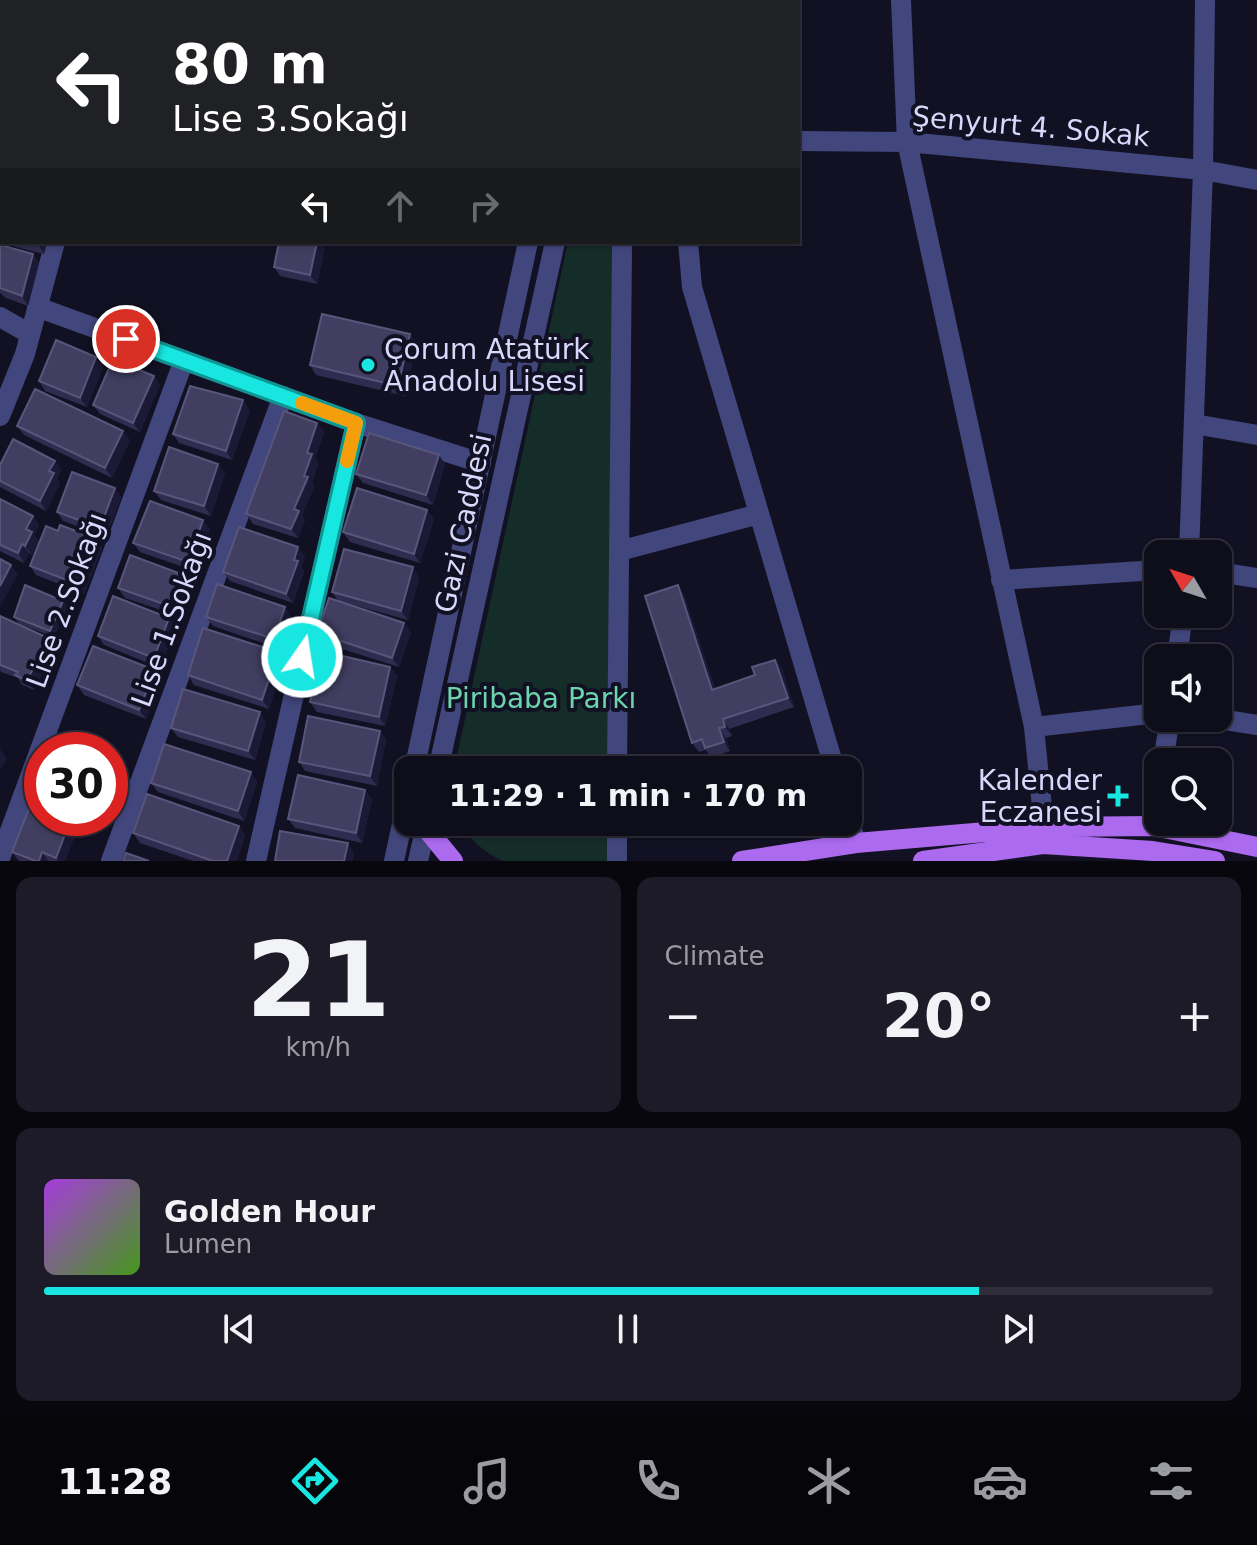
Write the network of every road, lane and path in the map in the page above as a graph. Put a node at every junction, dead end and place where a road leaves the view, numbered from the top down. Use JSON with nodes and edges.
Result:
{"nodes":[{"id":1,"x":901,"y":0,"type":"edge"},
{"id":2,"x":1205,"y":0,"type":"edge"},
{"id":3,"x":800,"y":141,"type":"edge"},
{"id":4,"x":907,"y":142,"type":"junction"},
{"id":5,"x":1203,"y":170,"type":"junction"},
{"id":6,"x":1257,"y":180,"type":"edge"},
{"id":7,"x":54,"y":244,"type":"edge"},
{"id":8,"x":528,"y":244,"type":"edge"},
{"id":9,"x":555,"y":244,"type":"edge"},
{"id":10,"x":688,"y":244,"type":"edge"},
{"id":11,"x":622,"y":247,"type":"dead end"},
{"id":12,"x":37,"y":307,"type":"junction"},
{"id":13,"x":0,"y":317,"type":"edge"},
{"id":14,"x":30,"y":334,"type":"junction"},
{"id":15,"x":184,"y":360,"type":"junction"},
{"id":16,"x":283,"y":396,"type":"junction"},
{"id":17,"x":0,"y":416,"type":"edge"},
{"id":18,"x":356,"y":423,"type":"junction"},
{"id":19,"x":1194,"y":424,"type":"junction"},
{"id":20,"x":1257,"y":435,"type":"edge"},
{"id":21,"x":481,"y":463,"type":"junction"},
{"id":22,"x":759,"y":514,"type":"junction"},
{"id":23,"x":1190,"y":540,"type":"edge"},
{"id":24,"x":619,"y":551,"type":"junction"},
{"id":25,"x":1144,"y":571,"type":"edge"},
{"id":26,"x":1232,"y":574,"type":"edge"},
{"id":27,"x":1257,"y":578,"type":"edge"},
{"id":28,"x":1001,"y":580,"type":"junction"},
{"id":29,"x":1144,"y":715,"type":"edge"},
{"id":30,"x":1232,"y":721,"type":"edge"},
{"id":31,"x":1257,"y":725,"type":"edge"},
{"id":32,"x":1034,"y":727,"type":"junction"},
{"id":33,"x":417,"y":756,"type":"edge"},
{"id":34,"x":441,"y":756,"type":"edge"},
{"id":35,"x":617,"y":756,"type":"edge"},
{"id":36,"x":831,"y":756,"type":"edge"},
{"id":37,"x":1144,"y":826,"type":"edge"},
{"id":38,"x":1044,"y":827,"type":"junction"},
{"id":39,"x":399,"y":836,"type":"edge"},
{"id":40,"x":424,"y":836,"type":"edge"},
{"id":41,"x":434,"y":836,"type":"edge"},
{"id":42,"x":617,"y":836,"type":"edge"},
{"id":43,"x":854,"y":836,"type":"edge"},
{"id":44,"x":1203,"y":836,"type":"edge"},
{"id":45,"x":856,"y":843,"type":"junction"},
{"id":46,"x":1257,"y":847,"type":"edge"},
{"id":47,"x":0,"y":858,"type":"edge"},
{"id":48,"x":111,"y":861,"type":"edge"},
{"id":49,"x":256,"y":861,"type":"edge"},
{"id":50,"x":394,"y":861,"type":"edge"},
{"id":51,"x":418,"y":861,"type":"edge"},
{"id":52,"x":453,"y":861,"type":"edge"},
{"id":53,"x":617,"y":861,"type":"edge"},
{"id":54,"x":742,"y":861,"type":"edge"},
{"id":55,"x":923,"y":861,"type":"edge"},
{"id":56,"x":1215,"y":861,"type":"edge"}],
"edges":[{"from":1,"to":4,"type":"street"},
{"from":2,"to":5,"type":"street"},
{"from":3,"to":4,"type":"street","name":"Şenyurt 4. Sokak"},
{"from":4,"to":5,"type":"street","name":"Şenyurt 4. Sokak"},
{"from":4,"to":28,"type":"street"},
{"from":5,"to":6,"type":"street","name":"Şenyurt 4. Sokak"},
{"from":5,"to":19,"type":"street"},
{"from":7,"to":12,"type":"street"},
{"from":8,"to":21,"type":"street","name":"Gazi Caddesi"},
{"from":9,"to":34,"type":"street","name":"Gazi Caddesi"},
{"from":10,"to":22,"type":"street"},
{"from":11,"to":24,"type":"street"},
{"from":12,"to":14,"type":"street"},
{"from":12,"to":15,"type":"street"},
{"from":13,"to":14,"type":"street"},
{"from":14,"to":17,"type":"street"},
{"from":15,"to":16,"type":"street"},
{"from":15,"to":47,"type":"street","name":"Lise 2.Sokağı"},
{"from":16,"to":18,"type":"street"},
{"from":16,"to":48,"type":"street","name":"Lise 1.Sokağı"},
{"from":18,"to":21,"type":"street"},
{"from":18,"to":49,"type":"street"},
{"from":19,"to":20,"type":"street"},
{"from":19,"to":23,"type":"street"},
{"from":21,"to":33,"type":"street","name":"Gazi Caddesi"},
{"from":22,"to":24,"type":"street"},
{"from":22,"to":36,"type":"street"},
{"from":24,"to":35,"type":"street"},
{"from":25,"to":28,"type":"street"},
{"from":26,"to":27,"type":"street"},
{"from":28,"to":32,"type":"street"},
{"from":29,"to":32,"type":"street"},
{"from":30,"to":31,"type":"street"},
{"from":32,"to":38,"type":"street"},
{"from":37,"to":38,"type":"main road"},
{"from":38,"to":45,"type":"main road"},
{"from":39,"to":50,"type":"street"},
{"from":40,"to":51,"type":"street"},
{"from":41,"to":52,"type":"main road"},
{"from":42,"to":53,"type":"street"},
{"from":43,"to":45,"type":"street"},
{"from":44,"to":46,"type":"main road"},
{"from":45,"to":54,"type":"main road"},
{"from":55,"to":56,"type":"main road"}]}
